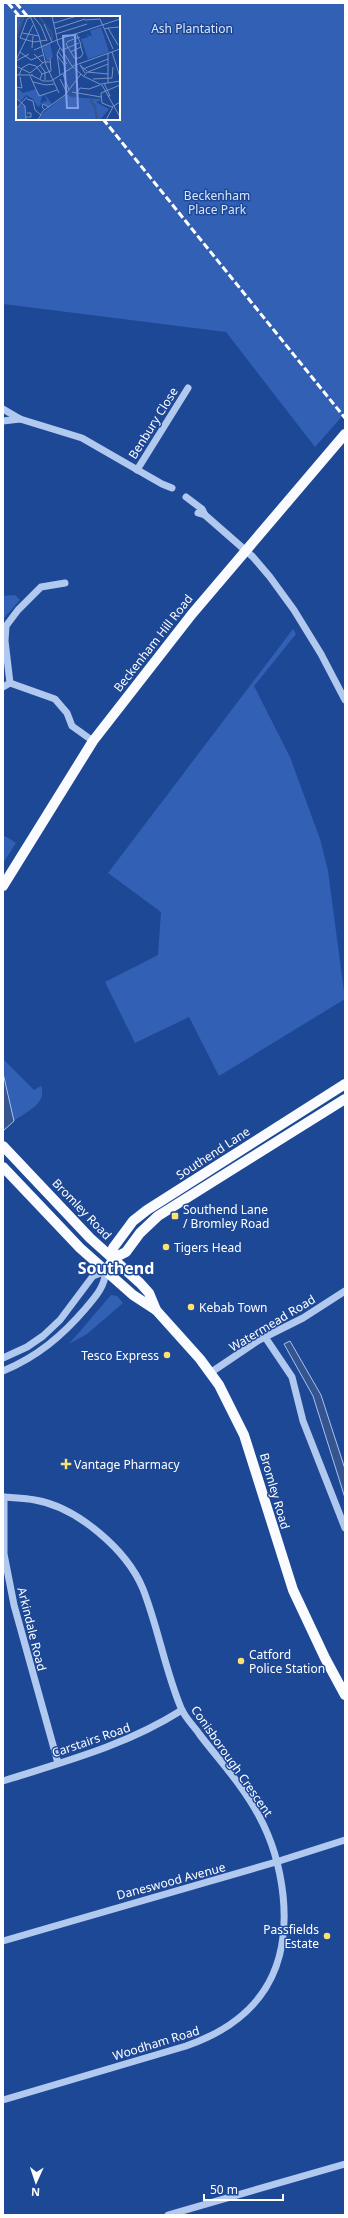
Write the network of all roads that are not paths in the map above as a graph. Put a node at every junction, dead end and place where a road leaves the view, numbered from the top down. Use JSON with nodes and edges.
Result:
{"nodes":[{"id":1,"x":188,"y":388,"type":"dead end"},
{"id":2,"x":3,"y":409,"type":"edge"},
{"id":3,"x":20,"y":419,"type":"junction"},
{"id":4,"x":3,"y":422,"type":"edge"},
{"id":5,"x":345,"y":434,"type":"edge"},
{"id":6,"x":137,"y":470,"type":"junction"},
{"id":7,"x":171,"y":491,"type":"dead end"},
{"id":8,"x":186,"y":498,"type":"dead end"},
{"id":9,"x":245,"y":550,"type":"junction"},
{"id":10,"x":65,"y":583,"type":"dead end"},
{"id":11,"x":10,"y":682,"type":"junction"},
{"id":12,"x":3,"y":687,"type":"edge"},
{"id":13,"x":342,"y":689,"type":"edge"},
{"id":14,"x":345,"y":700,"type":"edge"},
{"id":15,"x":93,"y":741,"type":"junction"},
{"id":16,"x":3,"y":886,"type":"edge"},
{"id":17,"x":345,"y":1084,"type":"edge"},
{"id":18,"x":345,"y":1099,"type":"edge"},
{"id":19,"x":296,"y":1115,"type":"junction"},
{"id":20,"x":303,"y":1126,"type":"junction"},
{"id":21,"x":3,"y":1146,"type":"edge"},
{"id":22,"x":3,"y":1167,"type":"edge"},
{"id":23,"x":166,"y":1198,"type":"junction"},
{"id":24,"x":172,"y":1207,"type":"junction"},
{"id":25,"x":114,"y":1258,"type":"junction"},
{"id":26,"x":106,"y":1272,"type":"junction"},
{"id":27,"x":344,"y":1295,"type":"edge"},
{"id":28,"x":156,"y":1310,"type":"junction"},
{"id":29,"x":265,"y":1337,"type":"junction"},
{"id":30,"x":3,"y":1358,"type":"edge"},
{"id":31,"x":3,"y":1371,"type":"edge"},
{"id":32,"x":210,"y":1373,"type":"junction"},
{"id":33,"x":3,"y":1497,"type":"edge"},
{"id":34,"x":345,"y":1528,"type":"edge"},
{"id":35,"x":345,"y":1695,"type":"edge"},
{"id":36,"x":182,"y":1710,"type":"junction"},
{"id":37,"x":58,"y":1763,"type":"junction"},
{"id":38,"x":3,"y":1781,"type":"edge"},
{"id":39,"x":345,"y":1840,"type":"edge"},
{"id":40,"x":276,"y":1862,"type":"junction"},
{"id":41,"x":3,"y":1941,"type":"edge"},
{"id":42,"x":3,"y":2100,"type":"edge"},
{"id":43,"x":345,"y":2164,"type":"edge"},
{"id":44,"x":168,"y":2215,"type":"edge"}],
"edges":[{"from":1,"to":6,"type":"street","name":"Benbury Close"},
{"from":2,"to":3,"type":"street"},
{"from":3,"to":4,"type":"street"},
{"from":3,"to":6,"type":"street"},
{"from":5,"to":9,"type":"main road","name":"Beckenham Hill Road"},
{"from":6,"to":7,"type":"street"},
{"from":8,"to":9,"type":"street"},
{"from":9,"to":13,"type":"street"},
{"from":9,"to":15,"type":"main road","name":"Beckenham Hill Road"},
{"from":10,"to":11,"type":"street"},
{"from":11,"to":12,"type":"street"},
{"from":11,"to":15,"type":"street"},
{"from":13,"to":14,"type":"street"},
{"from":15,"to":16,"type":"main road","name":"Beckenham Hill Road"},
{"from":17,"to":19,"type":"main road","name":"Southend Lane"},
{"from":18,"to":20,"type":"main road","name":"Southend Lane"},
{"from":19,"to":20,"type":"main road"},
{"from":19,"to":23,"type":"main road","name":"Southend Lane"},
{"from":20,"to":24,"type":"main road","name":"Southend Lane"},
{"from":21,"to":25,"type":"main road","name":"Bromley Road"},
{"from":22,"to":26,"type":"main road","name":"Bromley Road"},
{"from":23,"to":24,"type":"main road"},
{"from":23,"to":25,"type":"main road","name":"Southend Lane"},
{"from":24,"to":25,"type":"main road","name":"Southend Lane"},
{"from":25,"to":26,"type":"main road","name":"Southend Lane"},
{"from":25,"to":28,"type":"main road","name":"Bromley Road"},
{"from":26,"to":28,"type":"main road","name":"Bromley Road"},
{"from":26,"to":30,"type":"street"},
{"from":26,"to":31,"type":"street"},
{"from":27,"to":29,"type":"street","name":"Watermead Road"},
{"from":28,"to":32,"type":"main road","name":"Bromley Road"},
{"from":29,"to":32,"type":"street","name":"Watermead Road"},
{"from":29,"to":34,"type":"street"},
{"from":32,"to":35,"type":"main road","name":"Bromley Road"},
{"from":33,"to":36,"type":"street","name":"Conisborough Crescent"},
{"from":33,"to":37,"type":"street","name":"Arkindale Road"},
{"from":36,"to":37,"type":"street","name":"Carstairs Road"},
{"from":36,"to":40,"type":"street","name":"Conisborough Crescent"},
{"from":37,"to":38,"type":"street","name":"Carstairs Road"},
{"from":39,"to":40,"type":"street","name":"Daneswood Avenue"},
{"from":40,"to":41,"type":"street","name":"Daneswood Avenue"},
{"from":40,"to":42,"type":"street","name":"Woodham Road"},
{"from":43,"to":44,"type":"street"}]}
